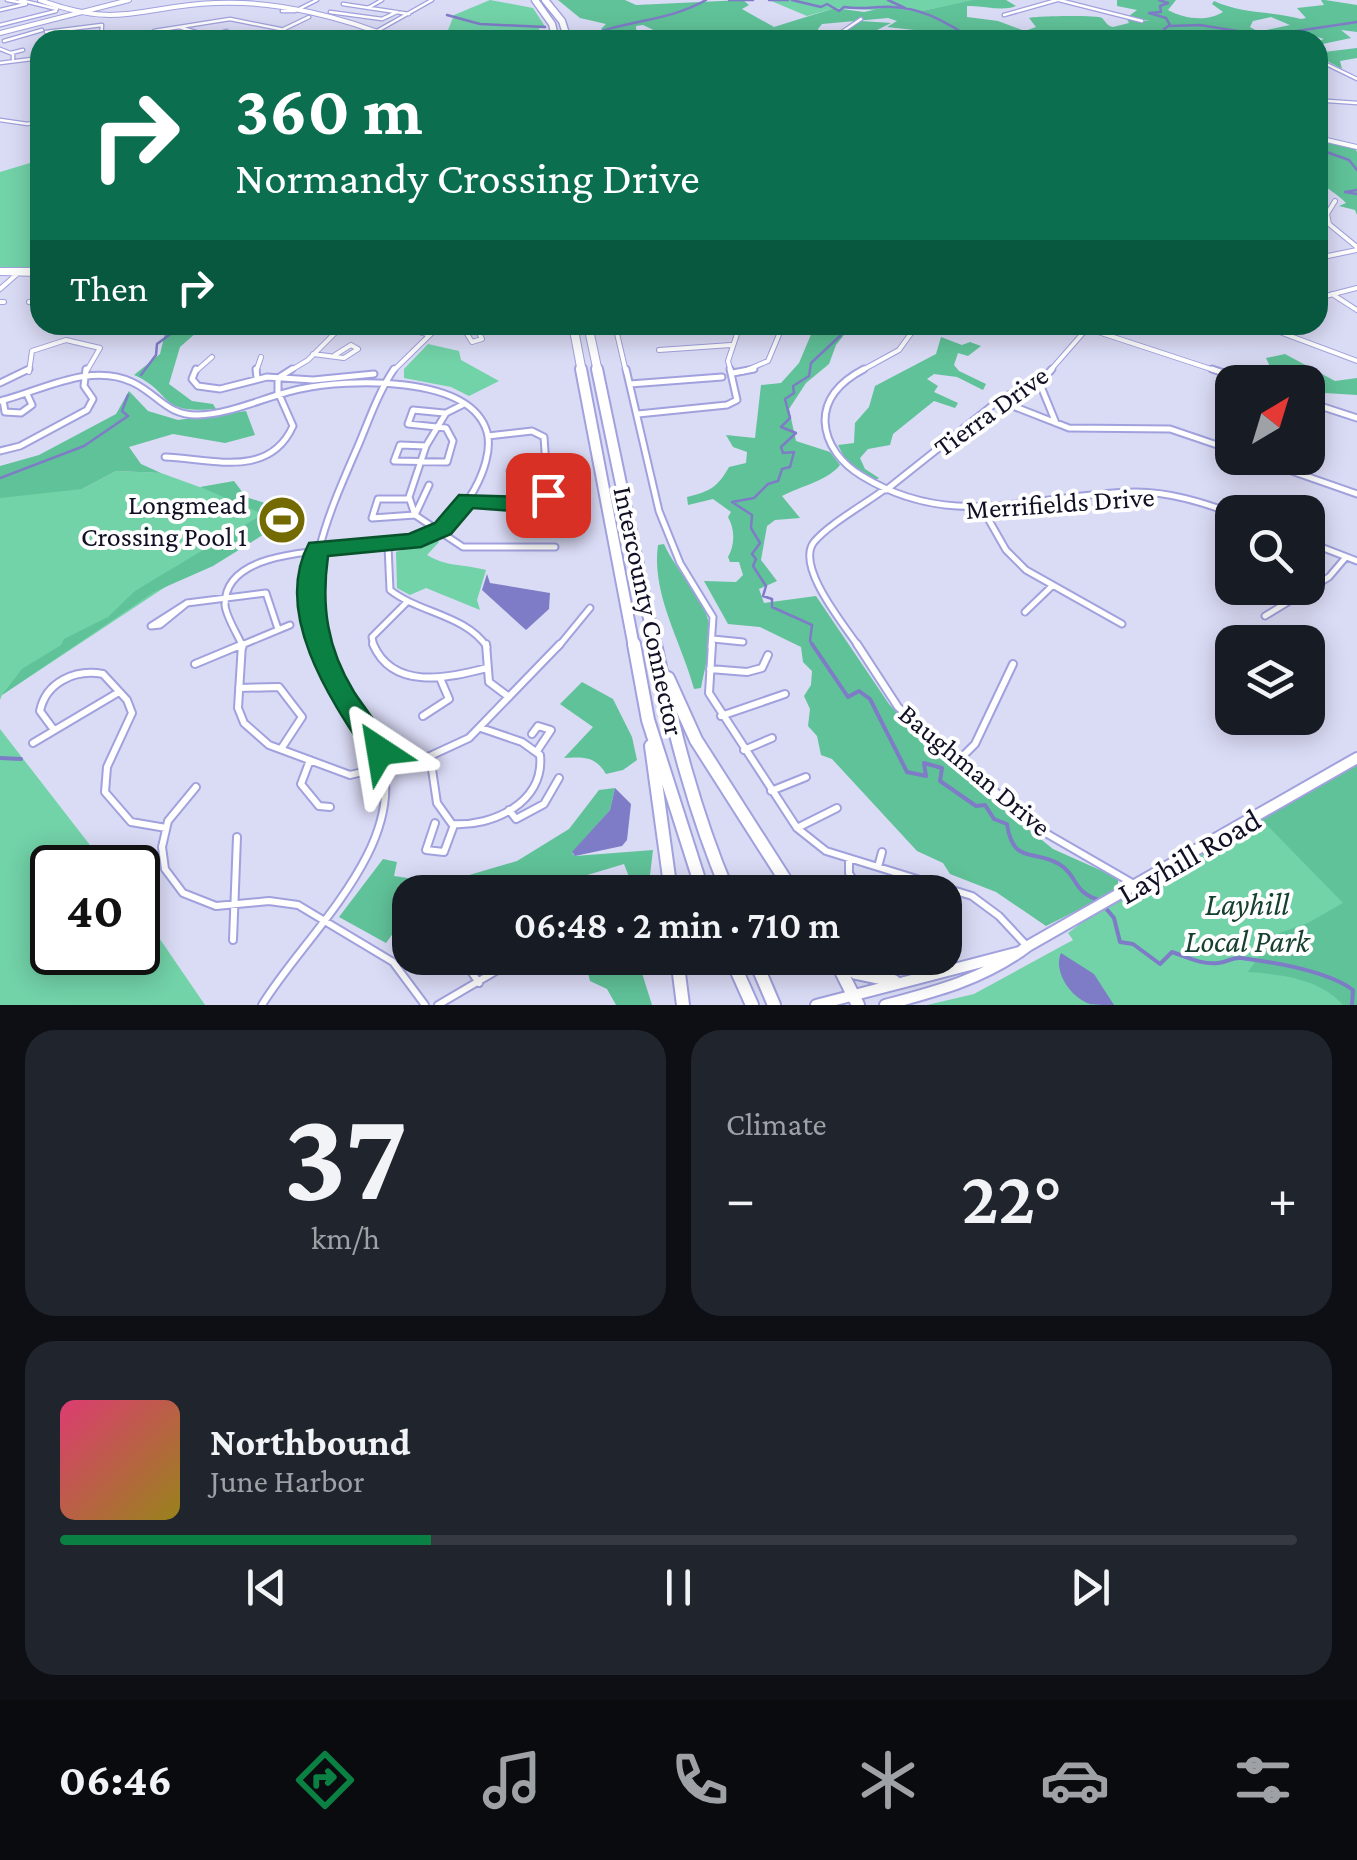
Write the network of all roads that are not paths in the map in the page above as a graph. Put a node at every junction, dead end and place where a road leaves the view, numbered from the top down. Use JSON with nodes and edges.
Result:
{"nodes":[{"id":1,"x":7,"y":0,"type":"edge"},
{"id":2,"x":20,"y":0,"type":"edge"},
{"id":3,"x":40,"y":0,"type":"edge"},
{"id":4,"x":128,"y":0,"type":"edge"},
{"id":5,"x":316,"y":0,"type":"edge"},
{"id":6,"x":382,"y":0,"type":"edge"},
{"id":7,"x":432,"y":0,"type":"edge"},
{"id":8,"x":535,"y":0,"type":"edge"},
{"id":9,"x":1058,"y":0,"type":"edge"},
{"id":10,"x":117,"y":1,"type":"edge"},
{"id":11,"x":212,"y":1,"type":"edge"},
{"id":12,"x":548,"y":1,"type":"edge"},
{"id":13,"x":329,"y":2,"type":"edge"},
{"id":14,"x":29,"y":3,"type":"edge"},
{"id":15,"x":48,"y":3,"type":"edge"},
{"id":16,"x":343,"y":4,"type":"dead end"},
{"id":17,"x":96,"y":8,"type":"junction"},
{"id":18,"x":368,"y":8,"type":"junction"},
{"id":19,"x":0,"y":10,"type":"edge"},
{"id":20,"x":77,"y":11,"type":"junction"},
{"id":21,"x":298,"y":12,"type":"junction"},
{"id":22,"x":330,"y":12,"type":"dead end"},
{"id":23,"x":397,"y":12,"type":"junction"},
{"id":24,"x":33,"y":14,"type":"dead end"},
{"id":25,"x":146,"y":14,"type":"junction"},
{"id":26,"x":409,"y":14,"type":"junction"},
{"id":27,"x":102,"y":15,"type":"junction"},
{"id":28,"x":1004,"y":15,"type":"dead end"},
{"id":29,"x":311,"y":18,"type":"junction"},
{"id":30,"x":17,"y":19,"type":"dead end"},
{"id":31,"x":861,"y":19,"type":"dead end"},
{"id":32,"x":1142,"y":20,"type":"dead end"},
{"id":33,"x":179,"y":26,"type":"junction"},
{"id":34,"x":280,"y":29,"type":"joint"},
{"id":35,"x":67,"y":30,"type":"edge"},
{"id":36,"x":103,"y":30,"type":"edge"},
{"id":37,"x":154,"y":30,"type":"dead end"},
{"id":38,"x":190,"y":30,"type":"edge"},
{"id":39,"x":372,"y":30,"type":"edge"},
{"id":40,"x":379,"y":30,"type":"edge"},
{"id":41,"x":554,"y":30,"type":"edge"},
{"id":42,"x":565,"y":30,"type":"edge"},
{"id":43,"x":845,"y":30,"type":"edge"},
{"id":44,"x":30,"y":35,"type":"edge"},
{"id":45,"x":19,"y":38,"type":"junction"},
{"id":46,"x":1,"y":40,"type":"edge"},
{"id":47,"x":30,"y":43,"type":"dead end"},
{"id":48,"x":23,"y":50,"type":"dead end"},
{"id":49,"x":12,"y":56,"type":"junction"},
{"id":50,"x":30,"y":57,"type":"edge"},
{"id":51,"x":30,"y":58,"type":"edge"},
{"id":52,"x":0,"y":62,"type":"edge"},
{"id":53,"x":1328,"y":65,"type":"edge"},
{"id":54,"x":1355,"y":77,"type":"edge"},
{"id":55,"x":1328,"y":101,"type":"dead end"},
{"id":56,"x":1357,"y":103,"type":"edge"},
{"id":57,"x":30,"y":123,"type":"edge"},
{"id":58,"x":1,"y":125,"type":"edge"},
{"id":59,"x":1328,"y":140,"type":"edge"},
{"id":60,"x":1356,"y":144,"type":"edge"},
{"id":61,"x":1335,"y":201,"type":"dead end"},
{"id":62,"x":1357,"y":248,"type":"edge"},
{"id":63,"x":1328,"y":255,"type":"edge"},
{"id":64,"x":20,"y":271,"type":"junction"},
{"id":65,"x":0,"y":272,"type":"edge"},
{"id":66,"x":30,"y":272,"type":"edge"},
{"id":67,"x":1357,"y":288,"type":"edge"},
{"id":68,"x":0,"y":290,"type":"edge"},
{"id":69,"x":1332,"y":294,"type":"junction"},
{"id":70,"x":1328,"y":295,"type":"edge"},
{"id":71,"x":1357,"y":310,"type":"edge"},
{"id":72,"x":333,"y":335,"type":"edge"},
{"id":73,"x":427,"y":335,"type":"edge"},
{"id":74,"x":575,"y":335,"type":"edge"},
{"id":75,"x":590,"y":335,"type":"edge"},
{"id":76,"x":618,"y":335,"type":"edge"},
{"id":77,"x":736,"y":335,"type":"edge"},
{"id":78,"x":779,"y":335,"type":"edge"},
{"id":79,"x":911,"y":335,"type":"edge"},
{"id":80,"x":1082,"y":335,"type":"edge"},
{"id":81,"x":1112,"y":335,"type":"edge"},
{"id":82,"x":1288,"y":335,"type":"edge"},
{"id":83,"x":732,"y":345,"type":"junction"},
{"id":84,"x":659,"y":350,"type":"dead end"},
{"id":85,"x":313,"y":354,"type":"junction"},
{"id":86,"x":333,"y":356,"type":"dead end"},
{"id":87,"x":212,"y":357,"type":"dead end"},
{"id":88,"x":261,"y":357,"type":"dead end"},
{"id":89,"x":1357,"y":361,"type":"edge"},
{"id":90,"x":1215,"y":370,"type":"edge"},
{"id":91,"x":733,"y":373,"type":"junction"},
{"id":92,"x":374,"y":374,"type":"dead end"},
{"id":93,"x":722,"y":376,"type":"dead end"},
{"id":94,"x":84,"y":377,"type":"junction"},
{"id":95,"x":258,"y":378,"type":"junction"},
{"id":96,"x":278,"y":378,"type":"junction"},
{"id":97,"x":0,"y":383,"type":"edge"},
{"id":98,"x":1040,"y":383,"type":"junction"},
{"id":99,"x":630,"y":384,"type":"junction"},
{"id":100,"x":385,"y":386,"type":"junction"},
{"id":101,"x":27,"y":394,"type":"junction"},
{"id":102,"x":280,"y":395,"type":"junction"},
{"id":103,"x":2,"y":400,"type":"edge"},
{"id":104,"x":998,"y":400,"type":"junction"},
{"id":105,"x":465,"y":404,"type":"junction"},
{"id":106,"x":1325,"y":408,"type":"edge"},
{"id":107,"x":446,"y":413,"type":"junction"},
{"id":108,"x":638,"y":414,"type":"junction"},
{"id":109,"x":1357,"y":418,"type":"edge"},
{"id":110,"x":1056,"y":423,"type":"junction"},
{"id":111,"x":436,"y":426,"type":"junction"},
{"id":112,"x":488,"y":436,"type":"junction"},
{"id":113,"x":1215,"y":444,"type":"edge"},
{"id":114,"x":426,"y":446,"type":"junction"},
{"id":115,"x":0,"y":451,"type":"edge"},
{"id":116,"x":165,"y":457,"type":"dead end"},
{"id":117,"x":422,"y":462,"type":"junction"},
{"id":118,"x":547,"y":467,"type":"junction"},
{"id":119,"x":510,"y":471,"type":"dead end"},
{"id":120,"x":1303,"y":475,"type":"edge"},
{"id":121,"x":429,"y":484,"type":"dead end"},
{"id":122,"x":885,"y":490,"type":"junction"},
{"id":123,"x":1357,"y":494,"type":"edge"},
{"id":124,"x":409,"y":499,"type":"junction"},
{"id":125,"x":467,"y":500,"type":"junction"},
{"id":126,"x":1215,"y":507,"type":"edge"},
{"id":127,"x":982,"y":508,"type":"junction"},
{"id":128,"x":415,"y":516,"type":"junction"},
{"id":129,"x":438,"y":532,"type":"junction"},
{"id":130,"x":388,"y":546,"type":"junction"},
{"id":131,"x":555,"y":547,"type":"dead end"},
{"id":132,"x":317,"y":549,"type":"junction"},
{"id":133,"x":1325,"y":549,"type":"edge"},
{"id":134,"x":1346,"y":557,"type":"junction"},
{"id":135,"x":1357,"y":561,"type":"edge"},
{"id":136,"x":1052,"y":586,"type":"junction"},
{"id":137,"x":226,"y":599,"type":"junction"},
{"id":138,"x":406,"y":602,"type":"junction"},
{"id":139,"x":187,"y":603,"type":"junction"},
{"id":140,"x":590,"y":608,"type":"dead end"},
{"id":141,"x":1025,"y":612,"type":"dead end"},
{"id":142,"x":1265,"y":616,"type":"dead end"},
{"id":143,"x":1122,"y":624,"type":"dead end"},
{"id":144,"x":290,"y":625,"type":"dead end"},
{"id":145,"x":278,"y":629,"type":"junction"},
{"id":146,"x":713,"y":639,"type":"junction"},
{"id":147,"x":744,"y":642,"type":"dead end"},
{"id":148,"x":242,"y":644,"type":"junction"},
{"id":149,"x":768,"y":654,"type":"dead end"},
{"id":150,"x":660,"y":660,"type":"junction"},
{"id":151,"x":195,"y":664,"type":"dead end"},
{"id":152,"x":1013,"y":664,"type":"dead end"},
{"id":153,"x":489,"y":668,"type":"junction"},
{"id":154,"x":710,"y":669,"type":"junction"},
{"id":155,"x":440,"y":678,"type":"junction"},
{"id":156,"x":238,"y":688,"type":"junction"},
{"id":157,"x":120,"y":692,"type":"junction"},
{"id":158,"x":785,"y":694,"type":"dead end"},
{"id":159,"x":509,"y":697,"type":"junction"},
{"id":160,"x":423,"y":716,"type":"dead end"},
{"id":161,"x":721,"y":716,"type":"junction"},
{"id":162,"x":648,"y":720,"type":"junction"},
{"id":163,"x":481,"y":728,"type":"junction"},
{"id":164,"x":54,"y":730,"type":"junction"},
{"id":165,"x":532,"y":734,"type":"dead end"},
{"id":166,"x":772,"y":738,"type":"dead end"},
{"id":167,"x":32,"y":743,"type":"dead end"},
{"id":168,"x":281,"y":750,"type":"junction"},
{"id":169,"x":744,"y":750,"type":"junction"},
{"id":170,"x":536,"y":751,"type":"junction"},
{"id":171,"x":430,"y":756,"type":"junction"},
{"id":172,"x":1357,"y":758,"type":"edge"},
{"id":173,"x":310,"y":760,"type":"junction"},
{"id":174,"x":957,"y":762,"type":"junction"},
{"id":175,"x":384,"y":769,"type":"junction"},
{"id":176,"x":559,"y":778,"type":"dead end"},
{"id":177,"x":806,"y":778,"type":"dead end"},
{"id":178,"x":196,"y":787,"type":"dead end"},
{"id":179,"x":770,"y":791,"type":"junction"},
{"id":180,"x":330,"y":807,"type":"dead end"},
{"id":181,"x":837,"y":808,"type":"dead end"},
{"id":182,"x":509,"y":810,"type":"junction"},
{"id":183,"x":435,"y":823,"type":"dead end"},
{"id":184,"x":454,"y":824,"type":"junction"},
{"id":185,"x":166,"y":828,"type":"junction"},
{"id":186,"x":797,"y":828,"type":"junction"},
{"id":187,"x":237,"y":837,"type":"dead end"},
{"id":188,"x":882,"y":852,"type":"dead end"},
{"id":189,"x":848,"y":860,"type":"junction"},
{"id":190,"x":878,"y":867,"type":"junction"},
{"id":191,"x":669,"y":875,"type":"edge"},
{"id":192,"x":698,"y":875,"type":"edge"},
{"id":193,"x":721,"y":875,"type":"edge"},
{"id":194,"x":781,"y":875,"type":"edge"},
{"id":195,"x":850,"y":875,"type":"edge"},
{"id":196,"x":1136,"y":886,"type":"junction"},
{"id":197,"x":234,"y":906,"type":"junction"},
{"id":198,"x":322,"y":919,"type":"junction"},
{"id":199,"x":233,"y":940,"type":"dead end"},
{"id":200,"x":1024,"y":949,"type":"junction"},
{"id":201,"x":474,"y":975,"type":"edge"},
{"id":202,"x":491,"y":975,"type":"edge"},
{"id":203,"x":679,"y":975,"type":"edge"},
{"id":204,"x":739,"y":975,"type":"edge"},
{"id":205,"x":761,"y":975,"type":"edge"},
{"id":206,"x":844,"y":975,"type":"edge"},
{"id":207,"x":857,"y":975,"type":"edge"},
{"id":208,"x":894,"y":982,"type":"junction"},
{"id":209,"x":479,"y":983,"type":"junction"},
{"id":210,"x":855,"y":999,"type":"edge"},
{"id":211,"x":262,"y":1005,"type":"edge"},
{"id":212,"x":425,"y":1005,"type":"edge"},
{"id":213,"x":438,"y":1005,"type":"edge"},
{"id":214,"x":683,"y":1005,"type":"edge"},
{"id":215,"x":752,"y":1005,"type":"edge"},
{"id":216,"x":774,"y":1005,"type":"edge"},
{"id":217,"x":816,"y":1005,"type":"edge"},
{"id":218,"x":885,"y":1005,"type":"edge"}],
"edges":[{"from":1,"to":14,"type":"street"},
{"from":2,"to":14,"type":"street"},
{"from":3,"to":20,"type":"main road"},
{"from":4,"to":10,"type":"main road"},
{"from":5,"to":13,"type":"street"},
{"from":5,"to":21,"type":"street"},
{"from":6,"to":18,"type":"street"},
{"from":7,"to":26,"type":"street"},
{"from":8,"to":41,"type":"highway"},
{"from":9,"to":28,"type":"street"},
{"from":9,"to":32,"type":"street"},
{"from":10,"to":17,"type":"main road"},
{"from":10,"to":20,"type":"main road"},
{"from":11,"to":21,"type":"main road"},
{"from":11,"to":25,"type":"main road"},
{"from":12,"to":42,"type":"highway"},
{"from":14,"to":15,"type":"street"},
{"from":14,"to":19,"type":"street"},
{"from":15,"to":20,"type":"main road"},
{"from":15,"to":46,"type":"street"},
{"from":16,"to":18,"type":"street"},
{"from":17,"to":20,"type":"main road"},
{"from":17,"to":27,"type":"main road"},
{"from":18,"to":23,"type":"street"},
{"from":20,"to":25,"type":"main road"},
{"from":20,"to":27,"type":"main road"},
{"from":20,"to":46,"type":"main road"},
{"from":21,"to":29,"type":"main road"},
{"from":22,"to":23,"type":"street"},
{"from":23,"to":26,"type":"street"},
{"from":24,"to":30,"type":"street"},
{"from":25,"to":27,"type":"main road"},
{"from":26,"to":40,"type":"street"},
{"from":29,"to":34,"type":"street"},
{"from":29,"to":39,"type":"main road"},
{"from":31,"to":43,"type":"street"},
{"from":33,"to":34,"type":"street"},
{"from":33,"to":37,"type":"street"},
{"from":33,"to":38,"type":"street"},
{"from":35,"to":36,"type":"street"},
{"from":44,"to":45,"type":"street"},
{"from":45,"to":46,"type":"street"},
{"from":45,"to":47,"type":"street"},
{"from":46,"to":49,"type":"street"},
{"from":48,"to":49,"type":"street"},
{"from":49,"to":50,"type":"street"},
{"from":49,"to":52,"type":"street"},
{"from":51,"to":52,"type":"street"},
{"from":53,"to":54,"type":"street"},
{"from":55,"to":56,"type":"street"},
{"from":57,"to":58,"type":"street"},
{"from":59,"to":60,"type":"main road"},
{"from":61,"to":62,"type":"street"},
{"from":62,"to":63,"type":"street"},
{"from":64,"to":65,"type":"street"},
{"from":64,"to":66,"type":"street"},
{"from":64,"to":68,"type":"street"},
{"from":67,"to":69,"type":"street"},
{"from":69,"to":70,"type":"street"},
{"from":69,"to":71,"type":"street"},
{"from":72,"to":85,"type":"street"},
{"from":73,"to":100,"type":"street"},
{"from":74,"to":162,"type":"highway","name":"Intercounty Connector"},
{"from":75,"to":150,"type":"highway","name":"Intercounty Connector"},
{"from":76,"to":99,"type":"street"},
{"from":77,"to":83,"type":"street"},
{"from":78,"to":91,"type":"street"},
{"from":79,"to":122,"type":"street","name":"Merrifields Drive"},
{"from":80,"to":98,"type":"street","name":"Tierra Drive"},
{"from":81,"to":90,"type":"street"},
{"from":82,"to":89,"type":"street"},
{"from":83,"to":84,"type":"street"},
{"from":83,"to":91,"type":"street"},
{"from":85,"to":86,"type":"street"},
{"from":85,"to":96,"type":"street"},
{"from":87,"to":95,"type":"street"},
{"from":88,"to":95,"type":"street"},
{"from":91,"to":108,"type":"street"},
{"from":92,"to":96,"type":"street"},
{"from":93,"to":99,"type":"street"},
{"from":94,"to":97,"type":"street"},
{"from":94,"to":101,"type":"street"},
{"from":94,"to":102,"type":"street"},
{"from":94,"to":115,"type":"street"},
{"from":95,"to":96,"type":"street"},
{"from":96,"to":102,"type":"street"},
{"from":98,"to":104,"type":"street","name":"Tierra Drive"},
{"from":98,"to":110,"type":"street"},
{"from":99,"to":108,"type":"street"},
{"from":100,"to":102,"type":"street"},
{"from":100,"to":105,"type":"street"},
{"from":100,"to":132,"type":"street"},
{"from":101,"to":103,"type":"street"},
{"from":101,"to":103,"type":"street"},
{"from":102,"to":116,"type":"street"},
{"from":104,"to":110,"type":"street"},
{"from":104,"to":122,"type":"street","name":"Tierra Drive"},
{"from":105,"to":107,"type":"street"},
{"from":105,"to":112,"type":"street"},
{"from":106,"to":109,"type":"street"},
{"from":107,"to":111,"type":"street"},
{"from":107,"to":111,"type":"street"},
{"from":108,"to":146,"type":"street"},
{"from":110,"to":113,"type":"street"},
{"from":111,"to":114,"type":"street"},
{"from":111,"to":117,"type":"street"},
{"from":112,"to":118,"type":"street"},
{"from":112,"to":125,"type":"street"},
{"from":114,"to":117,"type":"street"},
{"from":114,"to":117,"type":"street"},
{"from":117,"to":124,"type":"street"},
{"from":118,"to":119,"type":"street"},
{"from":118,"to":125,"type":"street"},
{"from":120,"to":123,"type":"street"},
{"from":121,"to":128,"type":"street"},
{"from":122,"to":127,"type":"street","name":"Merrifields Drive"},
{"from":122,"to":174,"type":"street","name":"Baughman Drive"},
{"from":124,"to":128,"type":"street"},
{"from":124,"to":128,"type":"street"},
{"from":125,"to":129,"type":"street"},
{"from":126,"to":127,"type":"street","name":"Merrifields Drive"},
{"from":127,"to":136,"type":"street"},
{"from":128,"to":129,"type":"street"},
{"from":129,"to":130,"type":"street"},
{"from":129,"to":131,"type":"street"},
{"from":130,"to":132,"type":"street"},
{"from":130,"to":138,"type":"street"},
{"from":132,"to":137,"type":"street"},
{"from":132,"to":175,"type":"street"},
{"from":133,"to":134,"type":"street"},
{"from":134,"to":135,"type":"street"},
{"from":134,"to":142,"type":"street"},
{"from":136,"to":141,"type":"street"},
{"from":136,"to":143,"type":"street"},
{"from":137,"to":139,"type":"street"},
{"from":137,"to":145,"type":"street"},
{"from":137,"to":148,"type":"street"},
{"from":138,"to":153,"type":"street"},
{"from":138,"to":155,"type":"street"},
{"from":139,"to":139,"type":"street"},
{"from":140,"to":159,"type":"street"},
{"from":144,"to":145,"type":"street"},
{"from":145,"to":148,"type":"street"},
{"from":146,"to":147,"type":"street"},
{"from":146,"to":154,"type":"street"},
{"from":148,"to":151,"type":"street"},
{"from":148,"to":156,"type":"street"},
{"from":149,"to":154,"type":"street"},
{"from":150,"to":193,"type":"highway","name":"Intercounty Connector"},
{"from":150,"to":194,"type":"highway"},
{"from":152,"to":174,"type":"street"},
{"from":153,"to":155,"type":"street"},
{"from":153,"to":159,"type":"street"},
{"from":154,"to":161,"type":"street"},
{"from":155,"to":160,"type":"street"},
{"from":156,"to":168,"type":"street"},
{"from":156,"to":168,"type":"street"},
{"from":157,"to":164,"type":"street"},
{"from":157,"to":164,"type":"street"},
{"from":157,"to":185,"type":"street"},
{"from":158,"to":161,"type":"street"},
{"from":159,"to":163,"type":"street"},
{"from":161,"to":169,"type":"street"},
{"from":162,"to":191,"type":"highway"},
{"from":162,"to":192,"type":"highway","name":"Intercounty Connector"},
{"from":163,"to":170,"type":"street"},
{"from":163,"to":171,"type":"street"},
{"from":164,"to":167,"type":"street"},
{"from":165,"to":170,"type":"street"},
{"from":166,"to":169,"type":"street"},
{"from":168,"to":173,"type":"street"},
{"from":169,"to":179,"type":"street"},
{"from":170,"to":182,"type":"street"},
{"from":171,"to":175,"type":"street"},
{"from":171,"to":184,"type":"street"},
{"from":172,"to":196,"type":"main road","name":"Layhill Road"},
{"from":173,"to":175,"type":"street"},
{"from":173,"to":180,"type":"street"},
{"from":174,"to":196,"type":"street","name":"Baughman Drive"},
{"from":175,"to":198,"type":"street"},
{"from":176,"to":182,"type":"street"},
{"from":177,"to":179,"type":"street"},
{"from":178,"to":185,"type":"street"},
{"from":179,"to":186,"type":"street"},
{"from":181,"to":186,"type":"street"},
{"from":182,"to":184,"type":"street"},
{"from":183,"to":184,"type":"street"},
{"from":185,"to":197,"type":"street"},
{"from":186,"to":189,"type":"street"},
{"from":187,"to":197,"type":"street"},
{"from":188,"to":190,"type":"street"},
{"from":189,"to":190,"type":"street"},
{"from":189,"to":195,"type":"street"},
{"from":190,"to":200,"type":"street"},
{"from":196,"to":200,"type":"main road","name":"Layhill Road"},
{"from":197,"to":198,"type":"street"},
{"from":197,"to":199,"type":"street"},
{"from":198,"to":211,"type":"street"},
{"from":198,"to":212,"type":"street"},
{"from":200,"to":208,"type":"main road","name":"Layhill Road"},
{"from":200,"to":218,"type":"main road","name":"Layhill Road"},
{"from":201,"to":209,"type":"street"},
{"from":202,"to":209,"type":"street"},
{"from":203,"to":214,"type":"highway"},
{"from":204,"to":215,"type":"highway"},
{"from":205,"to":216,"type":"highway"},
{"from":206,"to":210,"type":"highway"},
{"from":207,"to":208,"type":"highway"},
{"from":208,"to":210,"type":"main road","name":"Layhill Road"},
{"from":209,"to":213,"type":"street"},
{"from":210,"to":217,"type":"main road","name":"Layhill Road"}]}
